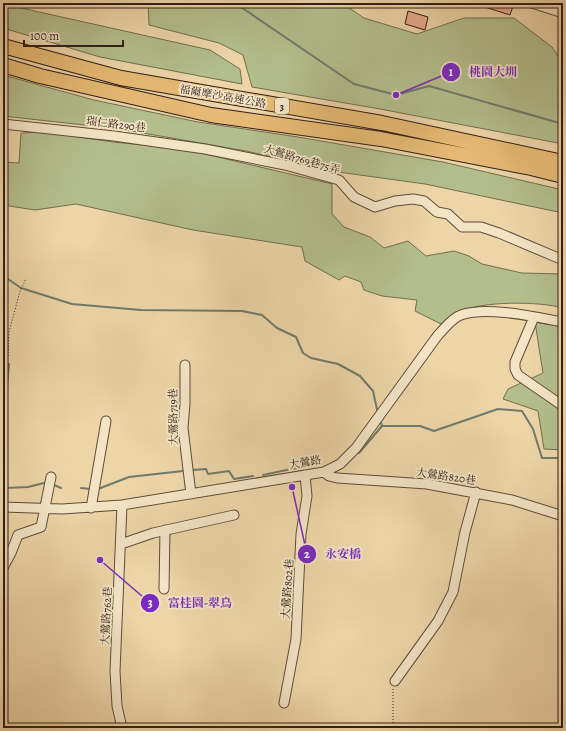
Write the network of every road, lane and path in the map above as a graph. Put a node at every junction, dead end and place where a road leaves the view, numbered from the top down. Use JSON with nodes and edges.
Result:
{"nodes":[{"id":1,"x":532,"y":3,"type":"edge"},
{"id":2,"x":563,"y":13,"type":"edge"},
{"id":3,"x":3,"y":46,"type":"edge"},
{"id":4,"x":3,"y":65,"type":"edge"},
{"id":5,"x":3,"y":124,"type":"edge"},
{"id":6,"x":226,"y":153,"type":"joint"},
{"id":7,"x":563,"y":162,"type":"edge"},
{"id":8,"x":563,"y":176,"type":"edge"},
{"id":9,"x":563,"y":260,"type":"edge"},
{"id":10,"x":26,"y":279,"type":"dead end"},
{"id":11,"x":534,"y":317,"type":"junction"},
{"id":12,"x":563,"y":322,"type":"edge"},
{"id":13,"x":184,"y":365,"type":"dead end"},
{"id":14,"x":563,"y":406,"type":"edge"},
{"id":15,"x":106,"y":421,"type":"dead end"},
{"id":16,"x":324,"y":472,"type":"junction"},
{"id":17,"x":305,"y":475,"type":"junction"},
{"id":18,"x":51,"y":477,"type":"dead end"},
{"id":19,"x":3,"y":482,"type":"edge"},
{"id":20,"x":476,"y":492,"type":"junction"},
{"id":21,"x":191,"y":494,"type":"junction"},
{"id":22,"x":122,"y":505,"type":"junction"},
{"id":23,"x":3,"y":506,"type":"edge"},
{"id":24,"x":44,"y":508,"type":"junction"},
{"id":25,"x":91,"y":508,"type":"junction"},
{"id":26,"x":234,"y":515,"type":"dead end"},
{"id":27,"x":563,"y":516,"type":"edge"},
{"id":28,"x":164,"y":530,"type":"junction"},
{"id":29,"x":121,"y":544,"type":"junction"},
{"id":30,"x":3,"y":568,"type":"edge"},
{"id":31,"x":164,"y":589,"type":"dead end"},
{"id":32,"x":395,"y":681,"type":"joint"},
{"id":33,"x":284,"y":703,"type":"dead end"},
{"id":34,"x":122,"y":728,"type":"edge"},
{"id":35,"x":393,"y":728,"type":"edge"}],
"edges":[{"from":1,"to":2,"type":"street"},
{"from":3,"to":7,"type":"highway","name":"福爾摩沙高速公路","number":"3"},
{"from":4,"to":8,"type":"highway","name":"福爾摩沙高速公路","number":"3"},
{"from":5,"to":6,"type":"street","name":"瑞仁路290巷"},
{"from":6,"to":9,"type":"street","name":"大鶯路769巷75弄"},
{"from":10,"to":19,"type":"path"},
{"from":11,"to":12,"type":"street","name":"大鶯路"},
{"from":11,"to":14,"type":"street"},
{"from":11,"to":16,"type":"street","name":"大鶯路"},
{"from":13,"to":21,"type":"street","name":"大鶯路719巷"},
{"from":15,"to":25,"type":"street"},
{"from":16,"to":17,"type":"street","name":"大鶯路"},
{"from":16,"to":20,"type":"street","name":"大鶯路820巷"},
{"from":17,"to":21,"type":"street","name":"大鶯路"},
{"from":17,"to":33,"type":"street","name":"大鶯路802巷"},
{"from":18,"to":24,"type":"street"},
{"from":20,"to":27,"type":"street","name":"大鶯路820巷"},
{"from":20,"to":32,"type":"street"},
{"from":21,"to":22,"type":"street","name":"大鶯路"},
{"from":22,"to":25,"type":"street","name":"大鶯路"},
{"from":22,"to":29,"type":"street","name":"大鶯路762巷"},
{"from":23,"to":24,"type":"street","name":"大鶯路"},
{"from":24,"to":25,"type":"street","name":"大鶯路"},
{"from":24,"to":30,"type":"street"},
{"from":26,"to":28,"type":"street"},
{"from":28,"to":29,"type":"street"},
{"from":28,"to":31,"type":"street"},
{"from":29,"to":34,"type":"street","name":"大鶯路762巷"},
{"from":32,"to":35,"type":"path"}]}
